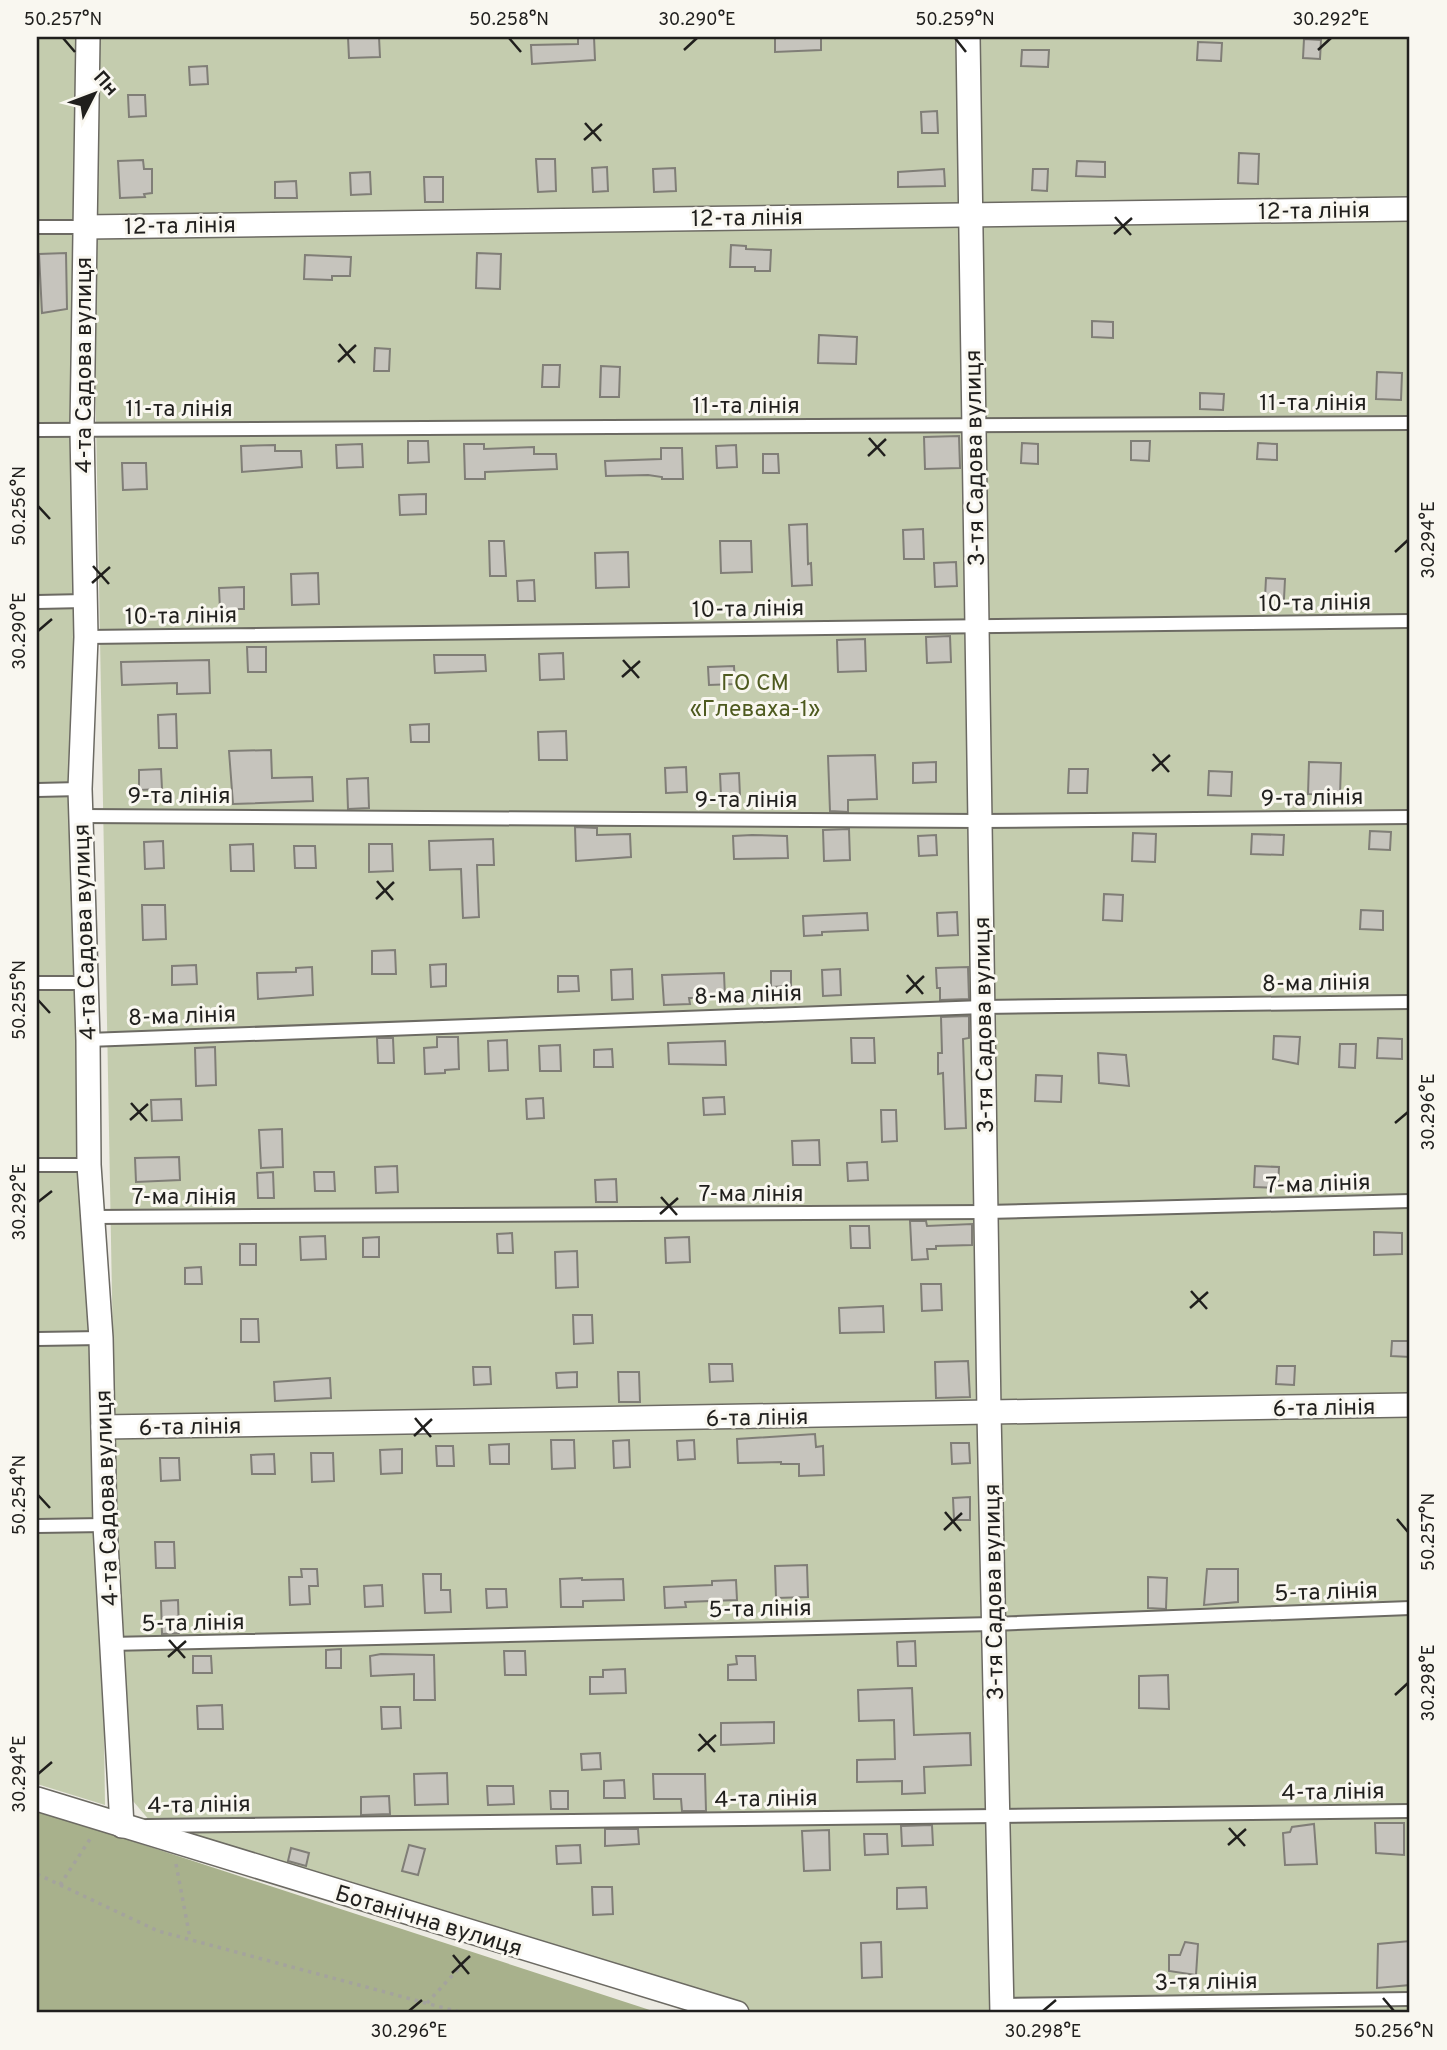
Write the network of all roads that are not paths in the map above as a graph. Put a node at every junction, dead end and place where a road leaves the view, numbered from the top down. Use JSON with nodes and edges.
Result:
{"nodes":[{"id":1,"x":88,"y":37,"type":"edge"},
{"id":2,"x":968,"y":37,"type":"edge"},
{"id":3,"x":1410,"y":209,"type":"edge"},
{"id":4,"x":970,"y":214,"type":"junction"},
{"id":5,"x":37,"y":227,"type":"edge"},
{"id":6,"x":84,"y":227,"type":"junction"},
{"id":7,"x":1410,"y":423,"type":"edge"},
{"id":8,"x":974,"y":425,"type":"junction"},
{"id":9,"x":37,"y":430,"type":"edge"},
{"id":10,"x":82,"y":430,"type":"junction"},
{"id":11,"x":85,"y":601,"type":"junction"},
{"id":12,"x":37,"y":602,"type":"edge"},
{"id":13,"x":1410,"y":621,"type":"edge"},
{"id":14,"x":976,"y":627,"type":"junction"},
{"id":15,"x":86,"y":637,"type":"junction"},
{"id":16,"x":80,"y":789,"type":"junction"},
{"id":17,"x":37,"y":790,"type":"edge"},
{"id":18,"x":81,"y":816,"type":"junction"},
{"id":19,"x":1410,"y":817,"type":"edge"},
{"id":20,"x":980,"y":821,"type":"junction"},
{"id":21,"x":37,"y":983,"type":"edge"},
{"id":22,"x":85,"y":983,"type":"junction"},
{"id":23,"x":1410,"y":1002,"type":"edge"},
{"id":24,"x":983,"y":1007,"type":"junction"},
{"id":25,"x":88,"y":1040,"type":"junction"},
{"id":26,"x":37,"y":1165,"type":"edge"},
{"id":27,"x":89,"y":1165,"type":"junction"},
{"id":28,"x":1410,"y":1201,"type":"edge"},
{"id":29,"x":985,"y":1212,"type":"junction"},
{"id":30,"x":92,"y":1217,"type":"junction"},
{"id":31,"x":101,"y":1338,"type":"junction"},
{"id":32,"x":37,"y":1339,"type":"edge"},
{"id":33,"x":1410,"y":1405,"type":"edge"},
{"id":34,"x":989,"y":1413,"type":"junction"},
{"id":35,"x":103,"y":1427,"type":"junction"},
{"id":36,"x":105,"y":1525,"type":"junction"},
{"id":37,"x":37,"y":1526,"type":"edge"},
{"id":38,"x":1410,"y":1608,"type":"edge"},
{"id":39,"x":993,"y":1624,"type":"junction"},
{"id":40,"x":110,"y":1644,"type":"junction"},
{"id":41,"x":37,"y":1799,"type":"edge"},
{"id":42,"x":1410,"y":1811,"type":"edge"},
{"id":43,"x":998,"y":1817,"type":"junction"},
{"id":44,"x":112,"y":1823,"type":"junction"},
{"id":45,"x":1410,"y":1999,"type":"edge"},
{"id":46,"x":1002,"y":2009,"type":"edge"},
{"id":47,"x":737,"y":2013,"type":"edge"}],
"edges":[{"from":1,"to":6,"type":"street","name":"4-та Садова вулиця"},
{"from":2,"to":4,"type":"street","name":"3-тя Садова вулиця"},
{"from":3,"to":4,"type":"street","name":"12-та лінія"},
{"from":4,"to":6,"type":"street","name":"12-та лінія"},
{"from":4,"to":8,"type":"street","name":"3-тя Садова вулиця"},
{"from":5,"to":6,"type":"lane"},
{"from":6,"to":10,"type":"street","name":"4-та Садова вулиця"},
{"from":7,"to":8,"type":"lane","name":"11-та лінія"},
{"from":8,"to":10,"type":"lane","name":"11-та лінія"},
{"from":8,"to":14,"type":"street","name":"3-тя Садова вулиця"},
{"from":9,"to":10,"type":"lane","name":"11-та лінія"},
{"from":10,"to":11,"type":"street","name":"4-та Садова вулиця"},
{"from":11,"to":12,"type":"lane"},
{"from":11,"to":15,"type":"street","name":"4-та Садова вулиця"},
{"from":13,"to":14,"type":"lane","name":"10-та лінія"},
{"from":14,"to":15,"type":"lane","name":"10-та лінія"},
{"from":14,"to":20,"type":"street","name":"3-тя Садова вулиця"},
{"from":15,"to":16,"type":"street","name":"4-та Садова вулиця"},
{"from":16,"to":17,"type":"lane"},
{"from":16,"to":18,"type":"street","name":"4-та Садова вулиця"},
{"from":18,"to":20,"type":"lane","name":"9-та лінія"},
{"from":18,"to":22,"type":"street","name":"4-та Садова вулиця"},
{"from":19,"to":20,"type":"lane","name":"9-та лінія"},
{"from":20,"to":24,"type":"street","name":"3-тя Садова вулиця"},
{"from":21,"to":22,"type":"lane"},
{"from":22,"to":25,"type":"street","name":"4-та Садова вулиця"},
{"from":23,"to":24,"type":"lane","name":"8-ма лінія"},
{"from":24,"to":25,"type":"lane","name":"8-ма лінія"},
{"from":24,"to":29,"type":"street","name":"3-тя Садова вулиця"},
{"from":25,"to":27,"type":"street","name":"4-та Садова вулиця"},
{"from":26,"to":27,"type":"lane"},
{"from":27,"to":30,"type":"street","name":"4-та Садова вулиця"},
{"from":28,"to":29,"type":"lane","name":"7-ма лінія"},
{"from":29,"to":30,"type":"lane","name":"7-ма лінія"},
{"from":29,"to":34,"type":"street","name":"3-тя Садова вулиця"},
{"from":30,"to":31,"type":"street","name":"4-та Садова вулиця"},
{"from":31,"to":32,"type":"lane"},
{"from":31,"to":35,"type":"street","name":"4-та Садова вулиця"},
{"from":33,"to":34,"type":"street","name":"6-та лінія"},
{"from":34,"to":35,"type":"street","name":"6-та лінія"},
{"from":34,"to":39,"type":"street","name":"3-тя Садова вулиця"},
{"from":35,"to":36,"type":"street","name":"4-та Садова вулиця"},
{"from":36,"to":37,"type":"lane"},
{"from":36,"to":40,"type":"street","name":"4-та Садова вулиця"},
{"from":38,"to":39,"type":"lane","name":"5-та лінія"},
{"from":39,"to":40,"type":"lane","name":"5-та лінія"},
{"from":39,"to":43,"type":"street","name":"3-тя Садова вулиця"},
{"from":40,"to":44,"type":"street","name":"4-та Садова вулиця"},
{"from":41,"to":44,"type":"street","name":"Ботанічна вулиця"},
{"from":42,"to":43,"type":"lane","name":"4-та лінія"},
{"from":43,"to":44,"type":"lane","name":"4-та лінія"},
{"from":43,"to":46,"type":"street","name":"3-тя Садова вулиця"},
{"from":44,"to":47,"type":"street","name":"Ботанічна вулиця"},
{"from":45,"to":46,"type":"lane","name":"3-тя лінія"}]}
